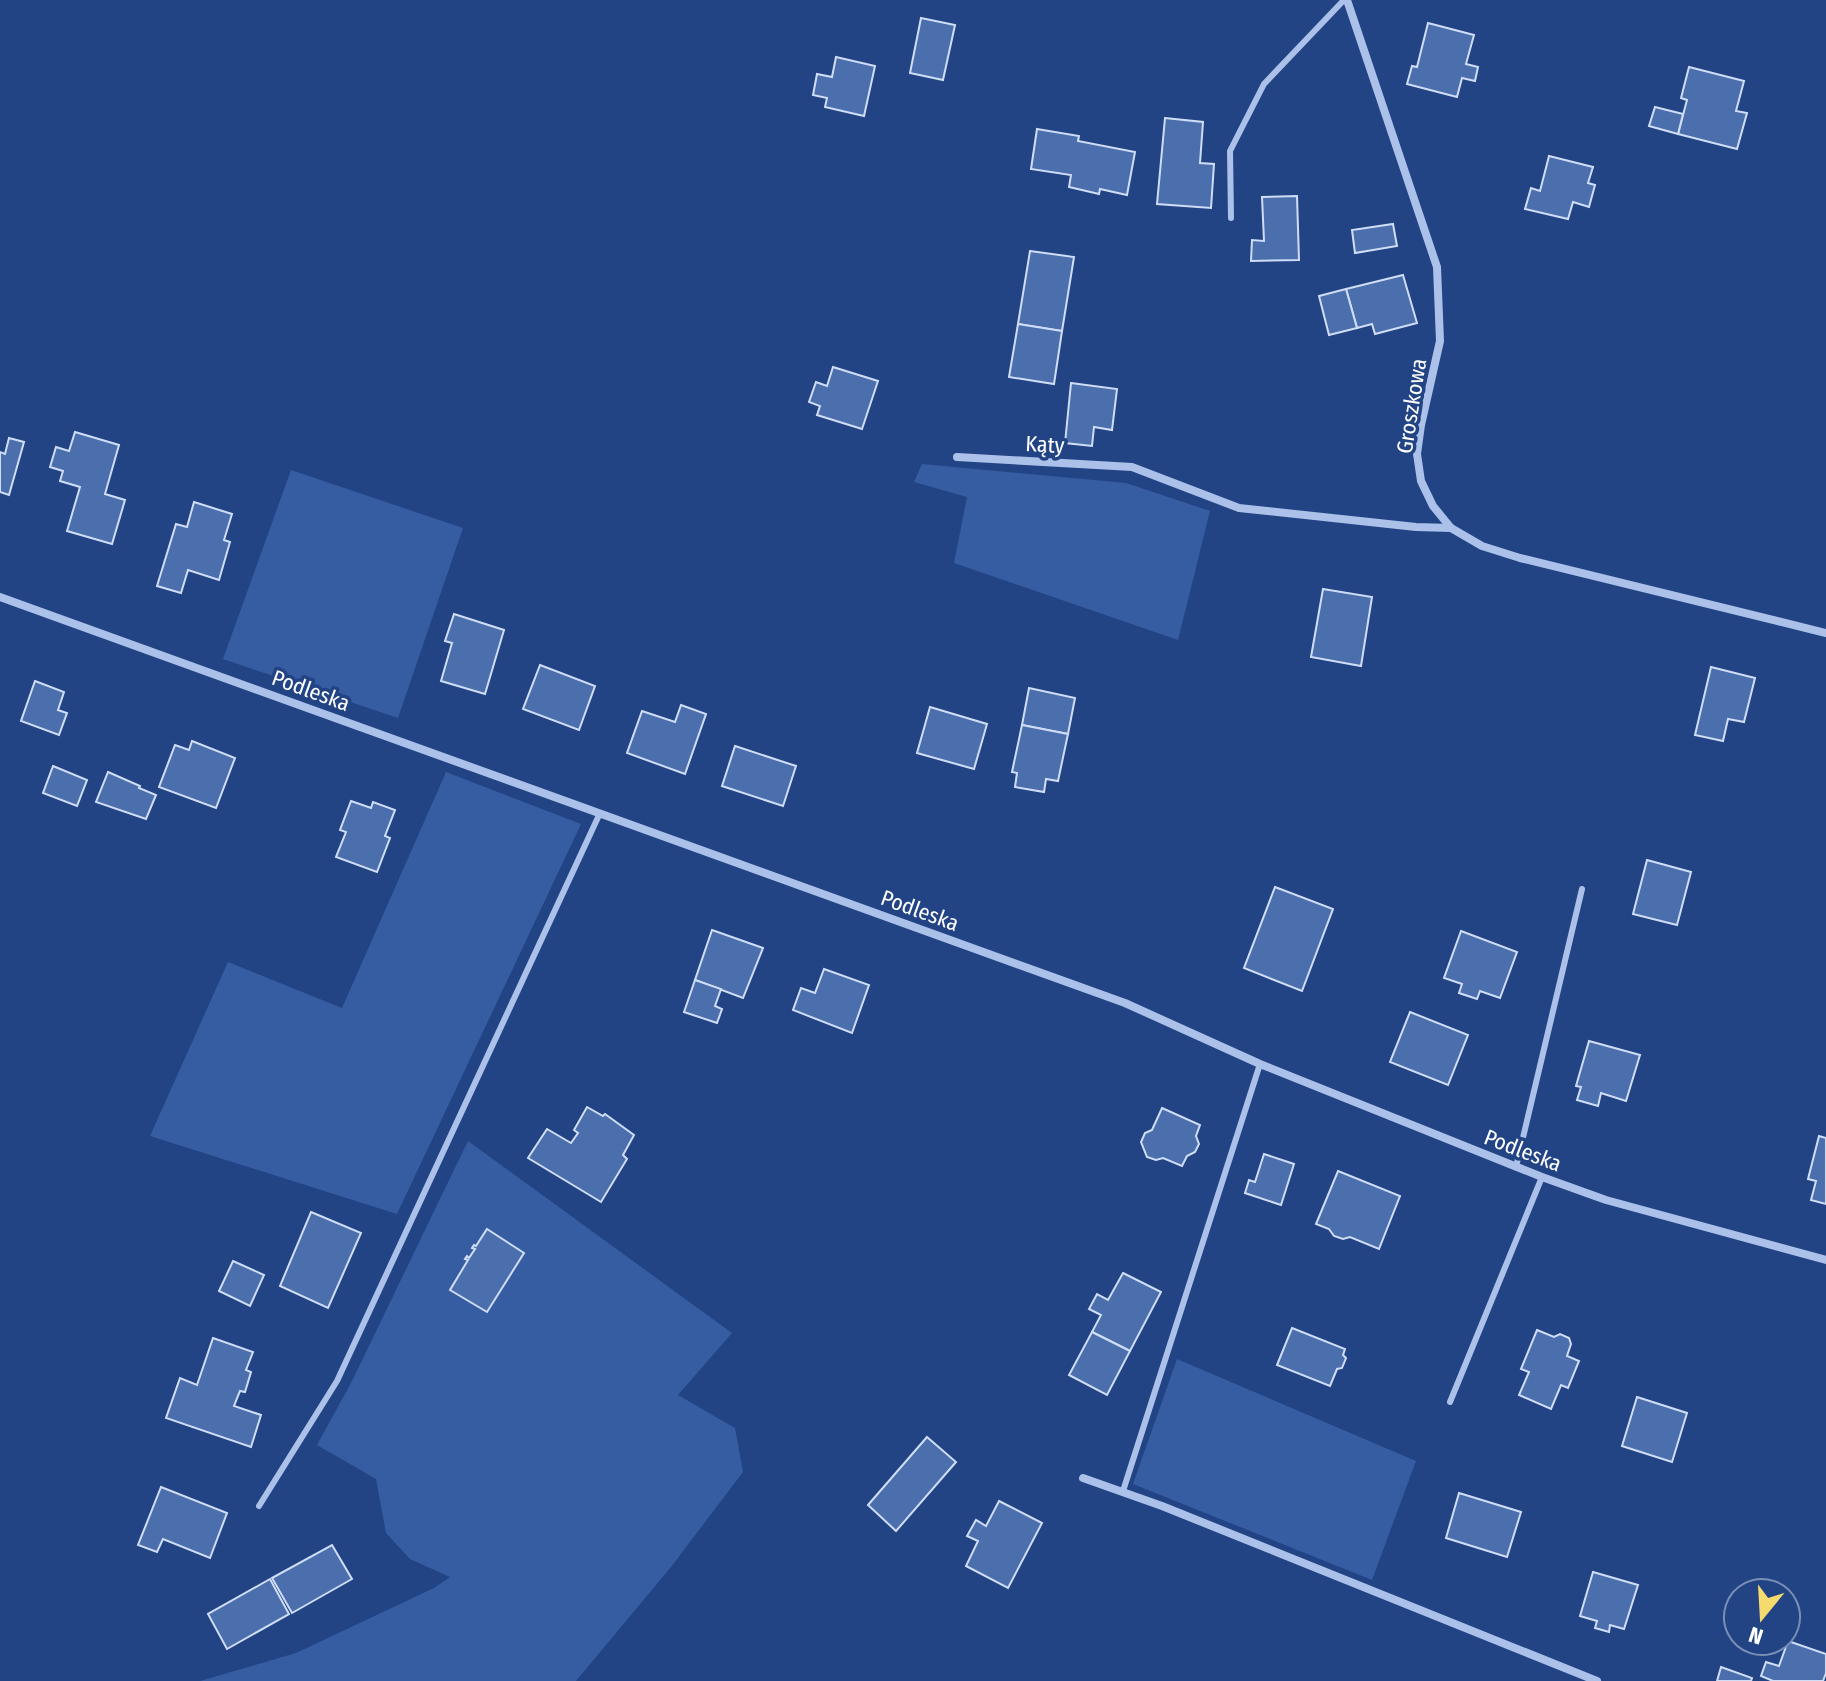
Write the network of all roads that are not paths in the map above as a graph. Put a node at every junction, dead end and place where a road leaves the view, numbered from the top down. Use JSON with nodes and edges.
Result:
{"nodes":[{"id":1,"x":1345,"y":0,"type":"edge"},
{"id":2,"x":1231,"y":218,"type":"dead end"},
{"id":3,"x":957,"y":457,"type":"dead end"},
{"id":4,"x":1451,"y":528,"type":"junction"},
{"id":5,"x":0,"y":597,"type":"edge"},
{"id":6,"x":1826,"y":633,"type":"edge"},
{"id":7,"x":600,"y":813,"type":"junction"},
{"id":8,"x":1582,"y":889,"type":"dead end"},
{"id":9,"x":1260,"y":1064,"type":"junction"},
{"id":10,"x":1516,"y":1167,"type":"junction"},
{"id":11,"x":1542,"y":1177,"type":"junction"},
{"id":12,"x":1826,"y":1260,"type":"edge"},
{"id":13,"x":1450,"y":1402,"type":"dead end"},
{"id":14,"x":1083,"y":1478,"type":"dead end"},
{"id":15,"x":1123,"y":1491,"type":"junction"},
{"id":16,"x":259,"y":1506,"type":"dead end"},
{"id":17,"x":1597,"y":1681,"type":"edge"}],
"edges":[{"from":1,"to":2,"type":"lane"},
{"from":1,"to":4,"type":"street","name":"Groszkowa"},
{"from":3,"to":4,"type":"street","name":"Kąty"},
{"from":4,"to":6,"type":"street","name":"Groszkowa"},
{"from":5,"to":7,"type":"street","name":"Podleska"},
{"from":7,"to":9,"type":"street","name":"Podleska"},
{"from":7,"to":16,"type":"lane"},
{"from":8,"to":10,"type":"lane"},
{"from":9,"to":10,"type":"street","name":"Podleska"},
{"from":9,"to":15,"type":"lane"},
{"from":10,"to":11,"type":"street","name":"Podleska"},
{"from":11,"to":12,"type":"street","name":"Podleska"},
{"from":11,"to":13,"type":"lane"},
{"from":14,"to":15,"type":"street"},
{"from":15,"to":17,"type":"street"}]}
